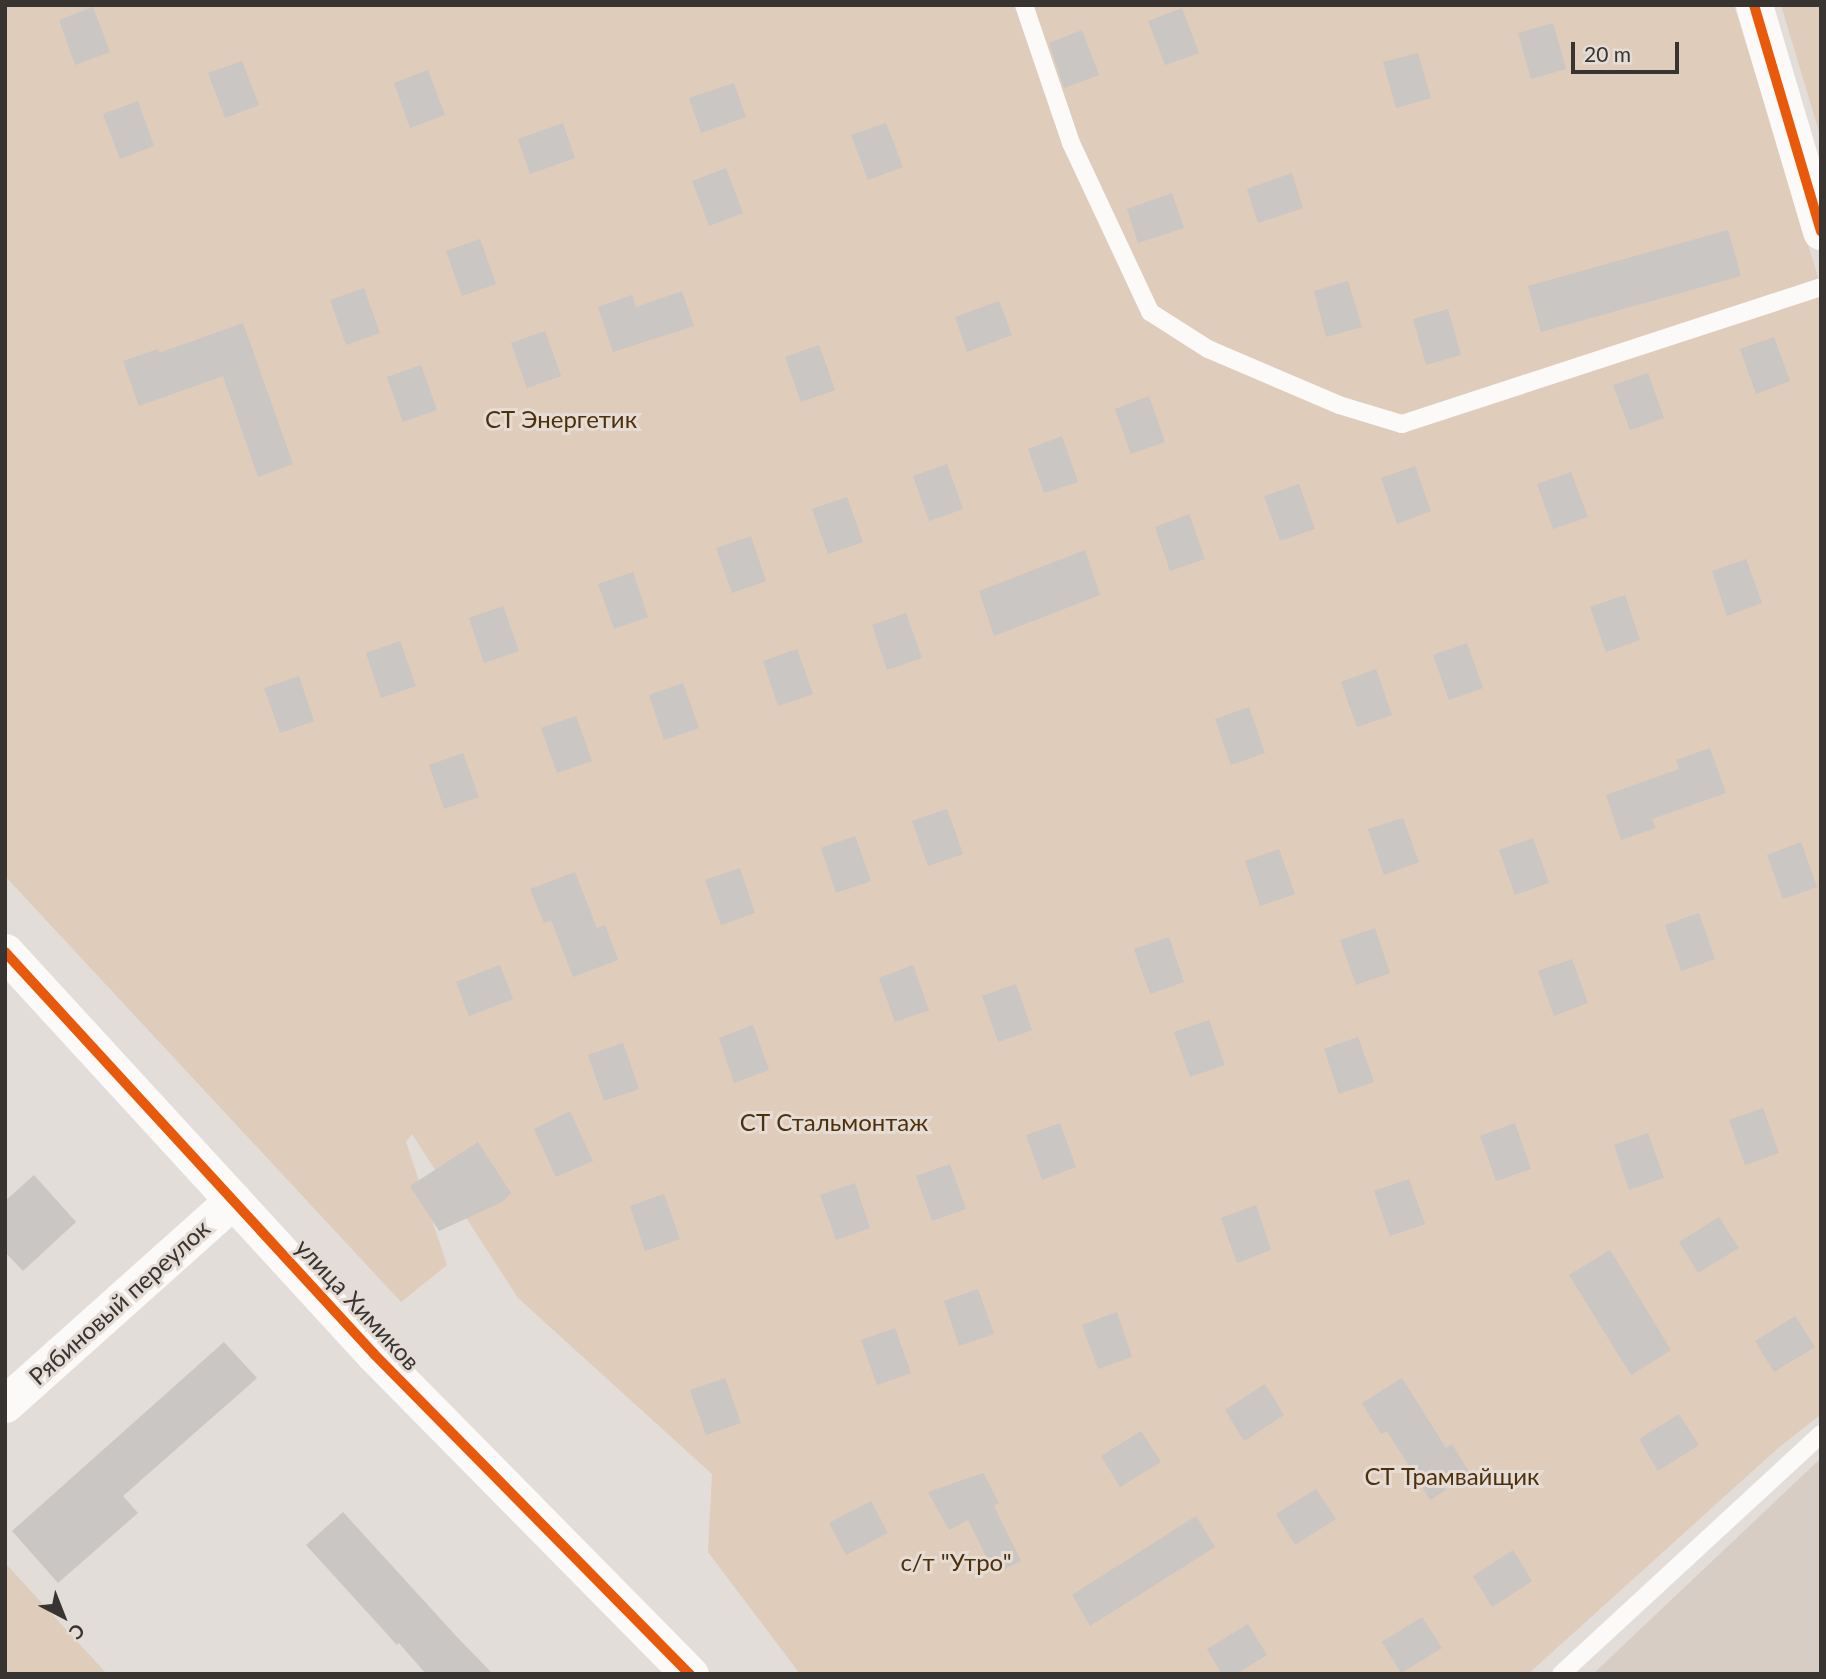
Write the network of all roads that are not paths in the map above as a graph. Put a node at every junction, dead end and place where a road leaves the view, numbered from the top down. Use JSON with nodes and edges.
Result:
{"nodes":[{"id":1,"x":1024,"y":5,"type":"edge"},
{"id":2,"x":1754,"y":5,"type":"edge"},
{"id":3,"x":1821,"y":232,"type":"edge"},
{"id":4,"x":1821,"y":287,"type":"edge"},
{"id":5,"x":5,"y":952,"type":"edge"},
{"id":6,"x":233,"y":1200,"type":"junction"},
{"id":7,"x":5,"y":1404,"type":"edge"},
{"id":8,"x":1821,"y":1434,"type":"edge"},
{"id":9,"x":690,"y":1674,"type":"edge"},
{"id":10,"x":1561,"y":1674,"type":"edge"}],
"edges":[{"from":1,"to":4,"type":"lane"},
{"from":2,"to":3,"type":"street"},
{"from":5,"to":6,"type":"street","name":"улица Химиков"},
{"from":6,"to":7,"type":"street","name":"Рябиновый переулок"},
{"from":6,"to":9,"type":"street","name":"улица Химиков"},
{"from":8,"to":10,"type":"lane"}]}
